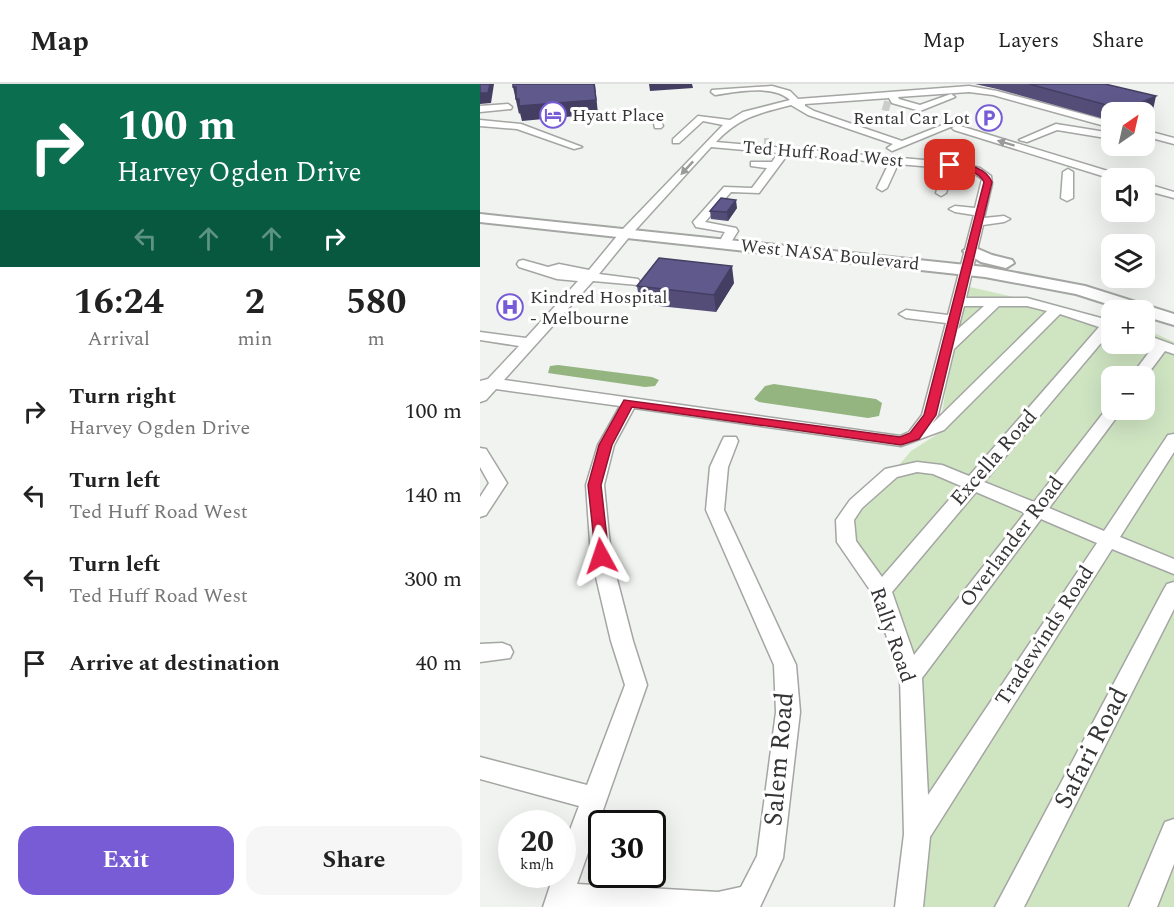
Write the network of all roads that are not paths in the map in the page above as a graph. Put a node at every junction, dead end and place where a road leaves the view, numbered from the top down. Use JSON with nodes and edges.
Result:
{"nodes":[{"id":1,"x":758,"y":87,"type":"edge"},
{"id":2,"x":805,"y":91,"type":"dead end"},
{"id":3,"x":715,"y":92,"type":"dead end"},
{"id":4,"x":953,"y":93,"type":"junction"},
{"id":5,"x":897,"y":94,"type":"junction"},
{"id":6,"x":856,"y":100,"type":"junction"},
{"id":7,"x":797,"y":103,"type":"junction"},
{"id":8,"x":508,"y":107,"type":"dead end"},
{"id":9,"x":480,"y":109,"type":"edge"},
{"id":10,"x":1074,"y":114,"type":"junction"},
{"id":11,"x":926,"y":119,"type":"dead end"},
{"id":12,"x":1101,"y":121,"type":"edge"},
{"id":13,"x":937,"y":122,"type":"dead end"},
{"id":14,"x":480,"y":123,"type":"edge"},
{"id":15,"x":756,"y":123,"type":"dead end"},
{"id":16,"x":1078,"y":124,"type":"junction"},
{"id":17,"x":727,"y":125,"type":"junction"},
{"id":18,"x":953,"y":127,"type":"junction"},
{"id":19,"x":1101,"y":131,"type":"edge"},
{"id":20,"x":1101,"y":133,"type":"edge"},
{"id":21,"x":740,"y":135,"type":"junction"},
{"id":22,"x":1090,"y":137,"type":"dead end"},
{"id":23,"x":1155,"y":139,"type":"edge"},
{"id":24,"x":1024,"y":140,"type":"dead end"},
{"id":25,"x":676,"y":141,"type":"dead end"},
{"id":26,"x":1051,"y":142,"type":"dead end"},
{"id":27,"x":1076,"y":143,"type":"dead end"},
{"id":28,"x":708,"y":144,"type":"junction"},
{"id":29,"x":902,"y":144,"type":"junction"},
{"id":30,"x":1155,"y":144,"type":"edge"},
{"id":31,"x":577,"y":147,"type":"dead end"},
{"id":32,"x":787,"y":147,"type":"junction"},
{"id":33,"x":1172,"y":147,"type":"edge"},
{"id":34,"x":750,"y":148,"type":"junction"},
{"id":35,"x":884,"y":150,"type":"dead end"},
{"id":36,"x":1031,"y":151,"type":"junction"},
{"id":37,"x":1019,"y":156,"type":"dead end"},
{"id":38,"x":895,"y":160,"type":"junction"},
{"id":39,"x":755,"y":164,"type":"dead end"},
{"id":40,"x":775,"y":165,"type":"junction"},
{"id":41,"x":950,"y":165,"type":"junction"},
{"id":42,"x":1068,"y":172,"type":"dead end"},
{"id":43,"x":1101,"y":172,"type":"edge"},
{"id":44,"x":882,"y":188,"type":"dead end"},
{"id":45,"x":1155,"y":191,"type":"edge"},
{"id":46,"x":941,"y":193,"type":"dead end"},
{"id":47,"x":1174,"y":195,"type":"edge"},
{"id":48,"x":1067,"y":198,"type":"dead end"},
{"id":49,"x":955,"y":209,"type":"dead end"},
{"id":50,"x":979,"y":217,"type":"junction"},
{"id":51,"x":480,"y":218,"type":"edge"},
{"id":52,"x":1004,"y":219,"type":"dead end"},
{"id":53,"x":480,"y":228,"type":"edge"},
{"id":54,"x":622,"y":238,"type":"junction"},
{"id":55,"x":723,"y":244,"type":"junction"},
{"id":56,"x":971,"y":251,"type":"junction"},
{"id":57,"x":523,"y":264,"type":"dead end"},
{"id":58,"x":966,"y":274,"type":"junction"},
{"id":59,"x":589,"y":276,"type":"junction"},
{"id":60,"x":633,"y":282,"type":"dead end"},
{"id":61,"x":959,"y":302,"type":"junction"},
{"id":62,"x":996,"y":302,"type":"junction"},
{"id":63,"x":1174,"y":305,"type":"edge"},
{"id":64,"x":1056,"y":309,"type":"junction"},
{"id":65,"x":906,"y":314,"type":"dead end"},
{"id":66,"x":1101,"y":317,"type":"edge"},
{"id":67,"x":1101,"y":319,"type":"edge"},
{"id":68,"x":954,"y":320,"type":"junction"},
{"id":69,"x":1174,"y":321,"type":"edge"},
{"id":70,"x":1155,"y":329,"type":"edge"},
{"id":71,"x":1101,"y":331,"type":"edge"},
{"id":72,"x":480,"y":336,"type":"edge"},
{"id":73,"x":1155,"y":339,"type":"edge"},
{"id":74,"x":1171,"y":340,"type":"edge"},
{"id":75,"x":529,"y":343,"type":"junction"},
{"id":76,"x":946,"y":348,"type":"junction"},
{"id":77,"x":1148,"y":366,"type":"edge"},
{"id":78,"x":484,"y":388,"type":"edge"},
{"id":79,"x":629,"y":403,"type":"junction"},
{"id":80,"x":719,"y":416,"type":"junction"},
{"id":81,"x":1106,"y":420,"type":"edge"},
{"id":82,"x":764,"y":422,"type":"junction"},
{"id":83,"x":915,"y":436,"type":"junction"},
{"id":84,"x":1174,"y":439,"type":"edge"},
{"id":85,"x":730,"y":441,"type":"junction"},
{"id":86,"x":480,"y":453,"type":"edge"},
{"id":87,"x":971,"y":483,"type":"junction"},
{"id":88,"x":480,"y":511,"type":"edge"},
{"id":89,"x":1036,"y":511,"type":"junction"},
{"id":90,"x":1108,"y":539,"type":"junction"},
{"id":91,"x":1174,"y":567,"type":"edge"},
{"id":92,"x":1174,"y":589,"type":"edge"},
{"id":93,"x":881,"y":591,"type":"junction"},
{"id":94,"x":502,"y":652,"type":"dead end"},
{"id":95,"x":480,"y":653,"type":"edge"},
{"id":96,"x":910,"y":676,"type":"junction"},
{"id":97,"x":480,"y":768,"type":"edge"},
{"id":98,"x":596,"y":799,"type":"junction"},
{"id":99,"x":1174,"y":831,"type":"edge"},
{"id":100,"x":916,"y":834,"type":"junction"},
{"id":101,"x":558,"y":902,"type":"edge"},
{"id":102,"x":909,"y":907,"type":"edge"},
{"id":103,"x":1009,"y":907,"type":"edge"},
{"id":104,"x":1143,"y":907,"type":"edge"}],
"edges":[{"from":1,"to":3,"type":"street"},
{"from":1,"to":7,"type":"street"},
{"from":2,"to":7,"type":"street"},
{"from":4,"to":5,"type":"street"},
{"from":4,"to":5,"type":"street"},
{"from":4,"to":6,"type":"street"},
{"from":4,"to":10,"type":"street"},
{"from":4,"to":16,"type":"street"},
{"from":5,"to":6,"type":"street"},
{"from":6,"to":7,"type":"street"},
{"from":6,"to":11,"type":"street"},
{"from":7,"to":15,"type":"street"},
{"from":7,"to":17,"type":"street"},
{"from":7,"to":29,"type":"street"},
{"from":8,"to":9,"type":"street"},
{"from":10,"to":12,"type":"street"},
{"from":10,"to":16,"type":"street"},
{"from":13,"to":18,"type":"street"},
{"from":14,"to":31,"type":"street"},
{"from":16,"to":19,"type":"street"},
{"from":17,"to":21,"type":"street"},
{"from":17,"to":25,"type":"street"},
{"from":17,"to":28,"type":"street"},
{"from":18,"to":29,"type":"street"},
{"from":36,"to":18,"type":"street","one_way":true},
{"from":20,"to":24,"type":"street"},
{"from":21,"to":32,"type":"street"},
{"from":21,"to":34,"type":"street"},
{"from":22,"to":27,"type":"street"},
{"from":23,"to":33,"type":"street"},
{"from":26,"to":36,"type":"street"},
{"from":28,"to":34,"type":"street","name":"Ted Huff Road West"},
{"from":28,"to":54,"type":"street","one_way":true},
{"from":29,"to":35,"type":"street"},
{"from":30,"to":33,"type":"street"},
{"from":32,"to":34,"type":"street","name":"Ted Huff Road West"},
{"from":32,"to":38,"type":"street","name":"Ted Huff Road West"},
{"from":32,"to":40,"type":"street"},
{"from":36,"to":37,"type":"street"},
{"from":36,"to":43,"type":"street"},
{"from":38,"to":41,"type":"street","name":"Ted Huff Road West"},
{"from":38,"to":44,"type":"street"},
{"from":39,"to":40,"type":"street"},
{"from":40,"to":55,"type":"street"},
{"from":41,"to":46,"type":"street"},
{"from":41,"to":50,"type":"street","name":"Ted Huff Road West"},
{"from":42,"to":48,"type":"street"},
{"from":45,"to":47,"type":"street"},
{"from":49,"to":50,"type":"street"},
{"from":50,"to":52,"type":"street"},
{"from":50,"to":56,"type":"street","name":"Ted Huff Road West"},
{"from":51,"to":54,"type":"main road","name":"West NASA Boulevard"},
{"from":53,"to":54,"type":"main road","name":"West NASA Boulevard"},
{"from":54,"to":55,"type":"main road","name":"West NASA Boulevard"},
{"from":54,"to":58,"type":"main road","name":"West NASA Boulevard"},
{"from":54,"to":59,"type":"street"},
{"from":55,"to":58,"type":"main road","name":"West NASA Boulevard"},
{"from":56,"to":58,"type":"street","name":"Ted Huff Road West"},
{"from":56,"to":63,"type":"main road"},
{"from":57,"to":59,"type":"street"},
{"from":58,"to":61,"type":"street","name":"Ted Huff Road West"},
{"from":58,"to":66,"type":"main road","name":"West NASA Boulevard"},
{"from":58,"to":69,"type":"main road","name":"West NASA Boulevard"},
{"from":59,"to":60,"type":"street"},
{"from":59,"to":75,"type":"street"},
{"from":61,"to":62,"type":"street"},
{"from":61,"to":68,"type":"street","name":"Ted Huff Road West"},
{"from":62,"to":64,"type":"street"},
{"from":62,"to":76,"type":"street"},
{"from":64,"to":67,"type":"street"},
{"from":64,"to":83,"type":"street"},
{"from":65,"to":68,"type":"street"},
{"from":68,"to":76,"type":"street","name":"Ted Huff Road West"},
{"from":70,"to":74,"type":"main road"},
{"from":71,"to":87,"type":"street","name":"Excella Road"},
{"from":72,"to":75,"type":"street"},
{"from":73,"to":74,"type":"street"},
{"from":74,"to":77,"type":"street"},
{"from":75,"to":78,"type":"street"},
{"from":76,"to":83,"type":"street","name":"Ted Huff Road West"},
{"from":78,"to":79,"type":"street"},
{"from":79,"to":80,"type":"street"},
{"from":79,"to":98,"type":"street"},
{"from":80,"to":82,"type":"street"},
{"from":80,"to":85,"type":"street"},
{"from":81,"to":89,"type":"street","name":"Overlander Road"},
{"from":82,"to":83,"type":"street"},
{"from":82,"to":85,"type":"street"},
{"from":84,"to":90,"type":"street","name":"Tradewinds Road"},
{"from":85,"to":101,"type":"street","name":"Salem Road"},
{"from":86,"to":88,"type":"street"},
{"from":87,"to":89,"type":"street","name":"Rally Road"},
{"from":87,"to":93,"type":"street","name":"Excella Road"},
{"from":87,"to":93,"type":"street","name":"Rally Road"},
{"from":89,"to":90,"type":"street","name":"Rally Road"},
{"from":89,"to":96,"type":"street","name":"Overlander Road"},
{"from":90,"to":91,"type":"street","name":"Rally Road"},
{"from":90,"to":100,"type":"street","name":"Tradewinds Road"},
{"from":92,"to":103,"type":"street","name":"Safari Road"},
{"from":93,"to":96,"type":"street","name":"Rally Road"},
{"from":94,"to":95,"type":"street"},
{"from":96,"to":100,"type":"street","name":"Rally Road"},
{"from":97,"to":98,"type":"street"},
{"from":98,"to":101,"type":"street"},
{"from":99,"to":104,"type":"street"},
{"from":100,"to":102,"type":"street","name":"Rally Road"}]}
